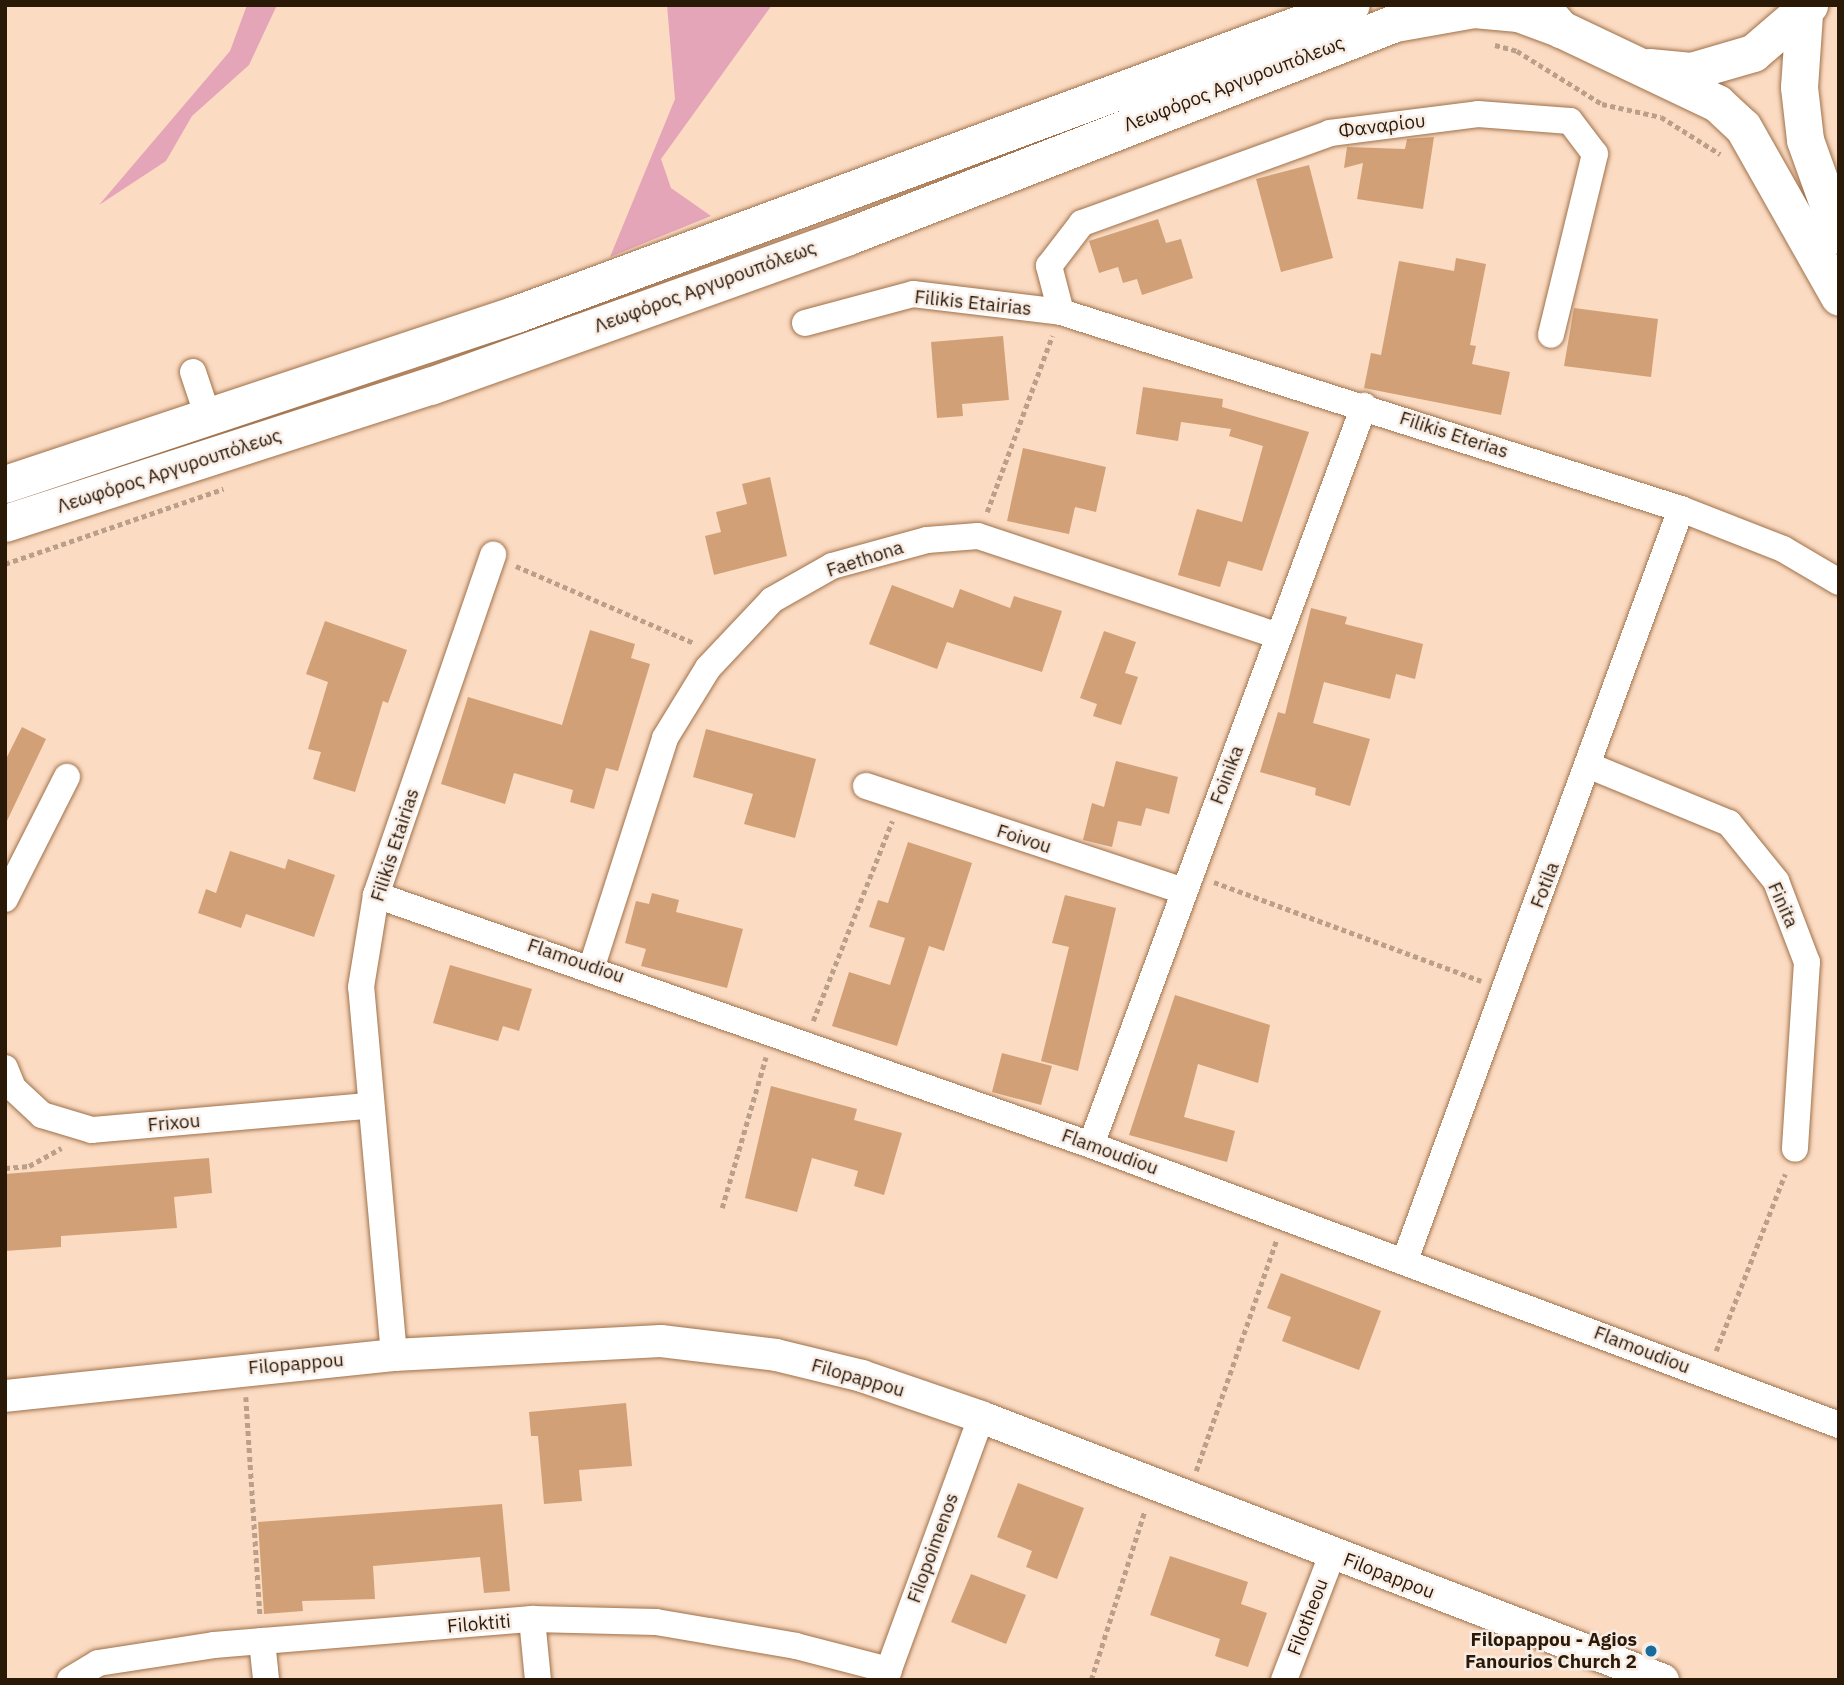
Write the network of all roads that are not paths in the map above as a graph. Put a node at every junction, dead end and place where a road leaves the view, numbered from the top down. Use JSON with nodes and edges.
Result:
{"nodes":[{"id":1,"x":1351,"y":5,"type":"edge"},
{"id":2,"x":1806,"y":10,"type":"edge"},
{"id":3,"x":1551,"y":17,"type":"edge"},
{"id":4,"x":1627,"y":65,"type":"junction"},
{"id":5,"x":1839,"y":235,"type":"edge"},
{"id":6,"x":1839,"y":297,"type":"edge"},
{"id":7,"x":1061,"y":312,"type":"junction"},
{"id":8,"x":805,"y":323,"type":"dead end"},
{"id":9,"x":1551,"y":335,"type":"dead end"},
{"id":10,"x":193,"y":372,"type":"dead end"},
{"id":11,"x":1364,"y":406,"type":"junction"},
{"id":12,"x":209,"y":420,"type":"junction"},
{"id":13,"x":5,"y":484,"type":"edge"},
{"id":14,"x":1681,"y":509,"type":"junction"},
{"id":15,"x":5,"y":523,"type":"edge"},
{"id":16,"x":493,"y":555,"type":"road end"},
{"id":17,"x":1839,"y":582,"type":"edge"},
{"id":18,"x":1279,"y":636,"type":"junction"},
{"id":19,"x":1590,"y":766,"type":"junction"},
{"id":20,"x":66,"y":777,"type":"dead end"},
{"id":21,"x":866,"y":786,"type":"dead end"},
{"id":22,"x":1186,"y":882,"type":"junction"},
{"id":23,"x":376,"y":895,"type":"junction"},
{"id":24,"x":5,"y":900,"type":"edge"},
{"id":25,"x":592,"y":966,"type":"junction"},
{"id":26,"x":5,"y":1068,"type":"edge"},
{"id":27,"x":369,"y":1106,"type":"junction"},
{"id":28,"x":1091,"y":1144,"type":"junction"},
{"id":29,"x":1795,"y":1149,"type":"road end"},
{"id":30,"x":1405,"y":1260,"type":"junction"},
{"id":31,"x":394,"y":1355,"type":"junction"},
{"id":32,"x":5,"y":1396,"type":"edge"},
{"id":33,"x":981,"y":1417,"type":"junction"},
{"id":34,"x":1839,"y":1425,"type":"edge"},
{"id":35,"x":1332,"y":1555,"type":"junction"},
{"id":36,"x":532,"y":1619,"type":"junction"},
{"id":37,"x":262,"y":1641,"type":"junction"},
{"id":38,"x":887,"y":1675,"type":"edge"},
{"id":39,"x":70,"y":1680,"type":"edge"},
{"id":40,"x":266,"y":1680,"type":"edge"},
{"id":41,"x":538,"y":1680,"type":"edge"},
{"id":42,"x":1284,"y":1680,"type":"edge"},
{"id":43,"x":1663,"y":1680,"type":"edge"}],
"edges":[{"from":1,"to":12,"type":"main road","name":"Λεωφόρος Αργυρουπόλεως"},
{"from":2,"to":4,"type":"main road"},
{"from":2,"to":5,"type":"main road"},
{"from":3,"to":4,"type":"main road","name":"Λεωφόρος Αργυρουπόλεως"},
{"from":3,"to":15,"type":"main road","name":"Λεωφόρος Αργυρουπόλεως"},
{"from":4,"to":6,"type":"main road","name":"Λεωφόρος Αργυρουπόλεως"},
{"from":7,"to":8,"type":"street","name":"Filikis Etairias"},
{"from":7,"to":9,"type":"street","name":"Φαναρίου"},
{"from":7,"to":11,"type":"street","name":"Filikis Eterias"},
{"from":10,"to":12,"type":"street"},
{"from":11,"to":14,"type":"street","name":"Filikis Eterias"},
{"from":11,"to":18,"type":"street","name":"Foinika"},
{"from":12,"to":13,"type":"main road","name":"Λεωφόρος Αργυρουπόλεως"},
{"from":14,"to":17,"type":"street","name":"Filikis Eterias"},
{"from":14,"to":19,"type":"street","name":"Fotila"},
{"from":16,"to":23,"type":"street","name":"Filikis Etairias"},
{"from":18,"to":22,"type":"street","name":"Foinika"},
{"from":18,"to":25,"type":"street","name":"Faethona"},
{"from":19,"to":29,"type":"street","name":"Finita"},
{"from":19,"to":30,"type":"street","name":"Fotila"},
{"from":20,"to":24,"type":"street"},
{"from":21,"to":22,"type":"street","name":"Foivou"},
{"from":22,"to":28,"type":"street","name":"Foinika"},
{"from":23,"to":25,"type":"street","name":"Flamoudiou"},
{"from":23,"to":27,"type":"street","name":"Filikis Etairias"},
{"from":25,"to":28,"type":"street","name":"Flamoudiou"},
{"from":26,"to":27,"type":"street","name":"Frixou"},
{"from":27,"to":31,"type":"street","name":"Filikis Etairias"},
{"from":28,"to":30,"type":"street","name":"Flamoudiou"},
{"from":30,"to":34,"type":"street","name":"Flamoudiou"},
{"from":31,"to":32,"type":"street","name":"Filopappou"},
{"from":31,"to":33,"type":"street","name":"Filopappou"},
{"from":33,"to":35,"type":"street","name":"Filopappou"},
{"from":33,"to":38,"type":"street","name":"Filopoimenos"},
{"from":35,"to":42,"type":"street","name":"Filotheou"},
{"from":35,"to":43,"type":"street","name":"Filopappou"},
{"from":36,"to":37,"type":"street","name":"Filoktiti"},
{"from":36,"to":38,"type":"street","name":"Filoktiti"},
{"from":36,"to":41,"type":"street"},
{"from":37,"to":39,"type":"street","name":"Filoktiti"},
{"from":37,"to":40,"type":"street"}]}
